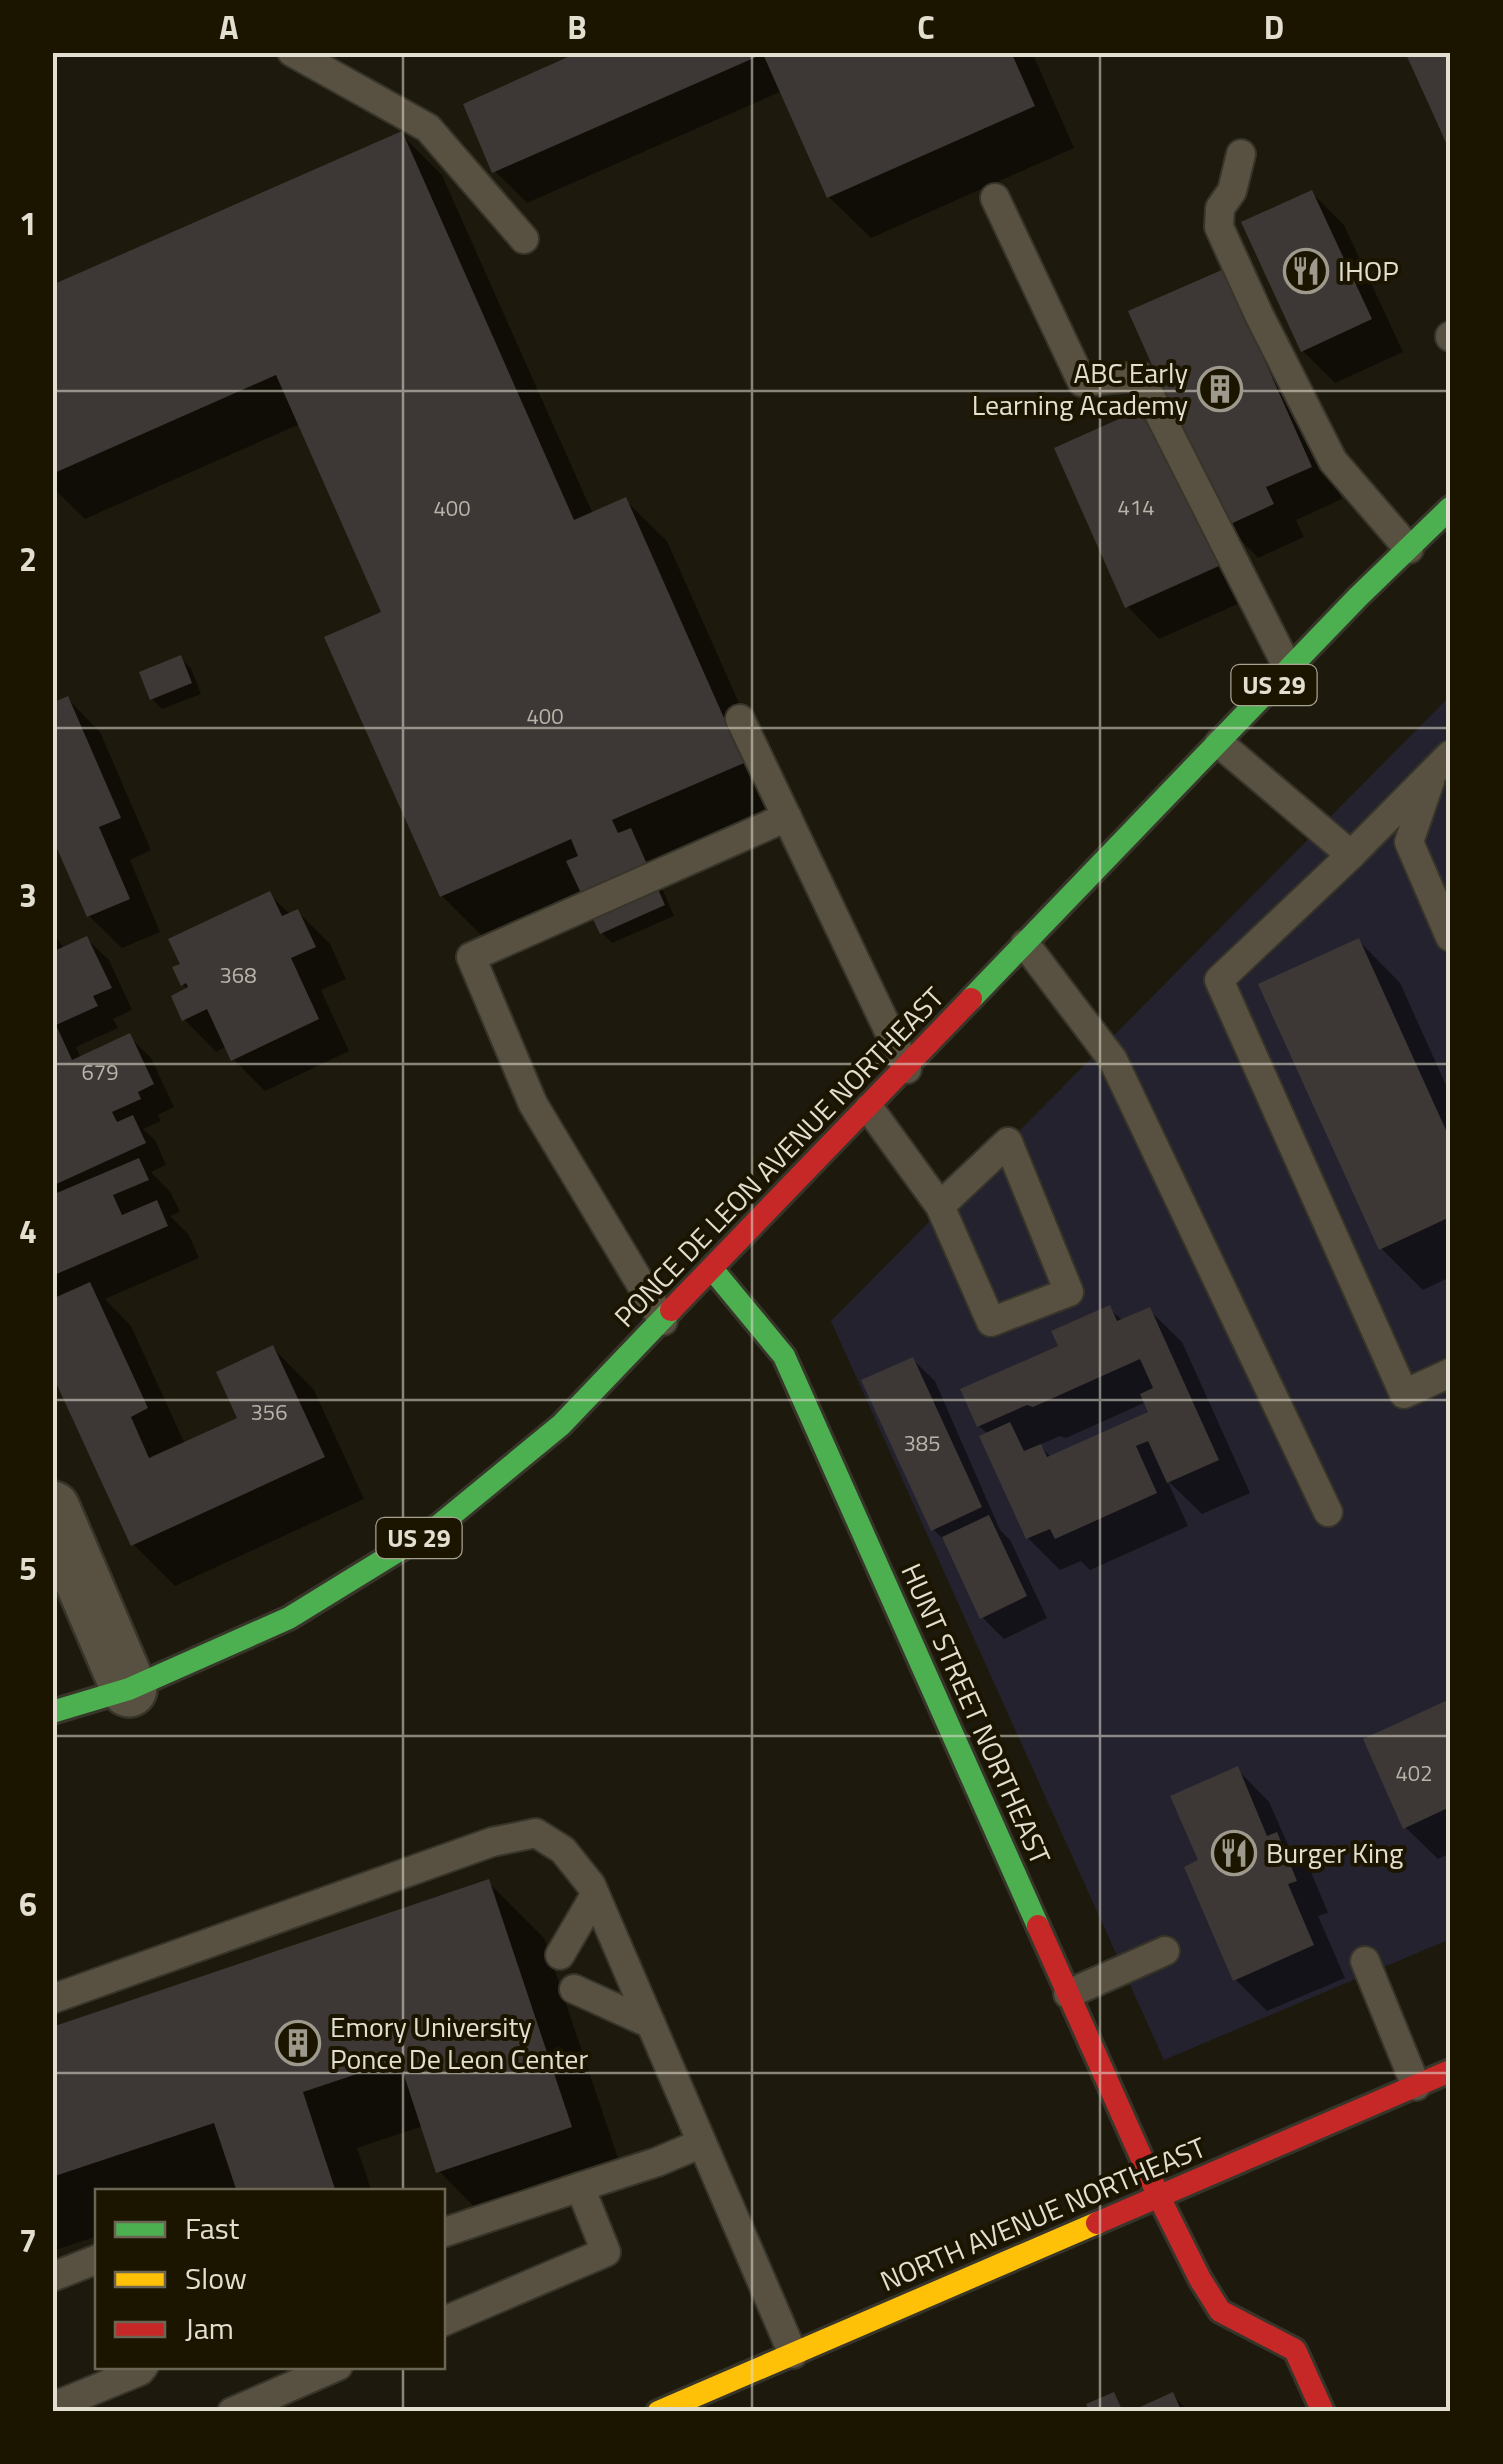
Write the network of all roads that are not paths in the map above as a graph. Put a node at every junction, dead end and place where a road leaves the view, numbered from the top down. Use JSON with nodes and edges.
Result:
{"nodes":[{"id":1,"x":292,"y":52,"type":"edge"},
{"id":2,"x":1242,"y":154,"type":"dead end"},
{"id":3,"x":994,"y":198,"type":"dead end"},
{"id":4,"x":524,"y":239,"type":"dead end"},
{"id":5,"x":1445,"y":524,"type":"edge"},
{"id":6,"x":1408,"y":549,"type":"junction"},
{"id":7,"x":1289,"y":670,"type":"junction"},
{"id":8,"x":740,"y":720,"type":"dead end"},
{"id":9,"x":1219,"y":742,"type":"junction"},
{"id":10,"x":1444,"y":766,"type":"edge"},
{"id":11,"x":787,"y":817,"type":"junction"},
{"id":12,"x":1351,"y":855,"type":"junction"},
{"id":13,"x":1450,"y":937,"type":"edge"},
{"id":14,"x":1026,"y":944,"type":"junction"},
{"id":15,"x":907,"y":1069,"type":"junction"},
{"id":16,"x":869,"y":1108,"type":"junction"},
{"id":17,"x":940,"y":1206,"type":"junction"},
{"id":18,"x":713,"y":1270,"type":"junction"},
{"id":19,"x":663,"y":1321,"type":"junction"},
{"id":20,"x":1450,"y":1373,"type":"edge"},
{"id":21,"x":52,"y":1510,"type":"edge"},
{"id":22,"x":1328,"y":1512,"type":"dead end"},
{"id":23,"x":130,"y":1689,"type":"junction"},
{"id":24,"x":52,"y":1712,"type":"edge"},
{"id":25,"x":596,"y":1895,"type":"junction"},
{"id":26,"x":1165,"y":1951,"type":"dead end"},
{"id":27,"x":560,"y":1955,"type":"dead end"},
{"id":28,"x":1365,"y":1961,"type":"dead end"},
{"id":29,"x":574,"y":1988,"type":"dead end"},
{"id":30,"x":1068,"y":1994,"type":"junction"},
{"id":31,"x":52,"y":1998,"type":"edge"},
{"id":32,"x":651,"y":2024,"type":"junction"},
{"id":33,"x":1450,"y":2071,"type":"edge"},
{"id":34,"x":1416,"y":2086,"type":"junction"},
{"id":35,"x":702,"y":2143,"type":"junction"},
{"id":36,"x":580,"y":2187,"type":"junction"},
{"id":37,"x":1160,"y":2197,"type":"junction"},
{"id":38,"x":445,"y":2232,"type":"edge"},
{"id":39,"x":95,"y":2260,"type":"edge"},
{"id":40,"x":52,"y":2277,"type":"edge"},
{"id":41,"x":445,"y":2321,"type":"edge"},
{"id":42,"x":793,"y":2354,"type":"junction"},
{"id":43,"x":142,"y":2369,"type":"edge"},
{"id":44,"x":331,"y":2369,"type":"edge"},
{"id":45,"x":52,"y":2408,"type":"edge"},
{"id":46,"x":232,"y":2412,"type":"edge"},
{"id":47,"x":658,"y":2412,"type":"edge"},
{"id":48,"x":1324,"y":2412,"type":"edge"}],
"edges":[{"from":1,"to":4,"type":"lane"},
{"from":2,"to":6,"type":"lane"},
{"from":3,"to":7,"type":"lane"},
{"from":5,"to":6,"type":"main road","name":"PONCE DE LEON AVENUE NORTHEAST","number":"US 29"},
{"from":6,"to":7,"type":"main road","name":"PONCE DE LEON AVENUE NORTHEAST","number":"US 29"},
{"from":7,"to":9,"type":"main road","name":"PONCE DE LEON AVENUE NORTHEAST","number":"US 29"},
{"from":8,"to":11,"type":"lane"},
{"from":9,"to":12,"type":"lane"},
{"from":9,"to":14,"type":"main road","name":"PONCE DE LEON AVENUE NORTHEAST","number":"US 29"},
{"from":10,"to":12,"type":"lane"},
{"from":10,"to":13,"type":"lane"},
{"from":11,"to":15,"type":"lane"},
{"from":11,"to":19,"type":"lane"},
{"from":12,"to":20,"type":"lane"},
{"from":14,"to":15,"type":"main road","name":"PONCE DE LEON AVENUE NORTHEAST","number":"US 29"},
{"from":14,"to":22,"type":"lane"},
{"from":15,"to":16,"type":"main road","name":"PONCE DE LEON AVENUE NORTHEAST","number":"US 29"},
{"from":16,"to":17,"type":"lane"},
{"from":16,"to":18,"type":"main road","name":"PONCE DE LEON AVENUE NORTHEAST","number":"US 29"},
{"from":17,"to":17,"type":"lane"},
{"from":18,"to":19,"type":"main road","name":"PONCE DE LEON AVENUE NORTHEAST","number":"US 29"},
{"from":18,"to":30,"type":"main road","name":"HUNT STREET NORTHEAST"},
{"from":19,"to":23,"type":"main road","name":"PONCE DE LEON AVENUE NORTHEAST","number":"US 29"},
{"from":21,"to":23,"type":"street"},
{"from":23,"to":24,"type":"main road","name":"PONCE DE LEON AVENUE NORTHEAST","number":"US 29"},
{"from":25,"to":27,"type":"lane"},
{"from":25,"to":31,"type":"lane"},
{"from":25,"to":32,"type":"lane"},
{"from":26,"to":30,"type":"lane"},
{"from":28,"to":34,"type":"lane"},
{"from":29,"to":32,"type":"lane"},
{"from":30,"to":37,"type":"main road","name":"HUNT STREET NORTHEAST"},
{"from":32,"to":35,"type":"lane"},
{"from":33,"to":34,"type":"main road","name":"NORTH AVENUE NORTHEAST"},
{"from":34,"to":37,"type":"main road","name":"NORTH AVENUE NORTHEAST"},
{"from":35,"to":36,"type":"lane"},
{"from":35,"to":42,"type":"lane"},
{"from":36,"to":38,"type":"lane"},
{"from":36,"to":41,"type":"lane"},
{"from":37,"to":42,"type":"main road","name":"NORTH AVENUE NORTHEAST"},
{"from":37,"to":48,"type":"main road","name":"HUNT STREET NORTHEAST"},
{"from":39,"to":40,"type":"lane"},
{"from":42,"to":47,"type":"main road","name":"NORTH AVENUE NORTHEAST"},
{"from":43,"to":45,"type":"lane"},
{"from":44,"to":46,"type":"lane"}]}
